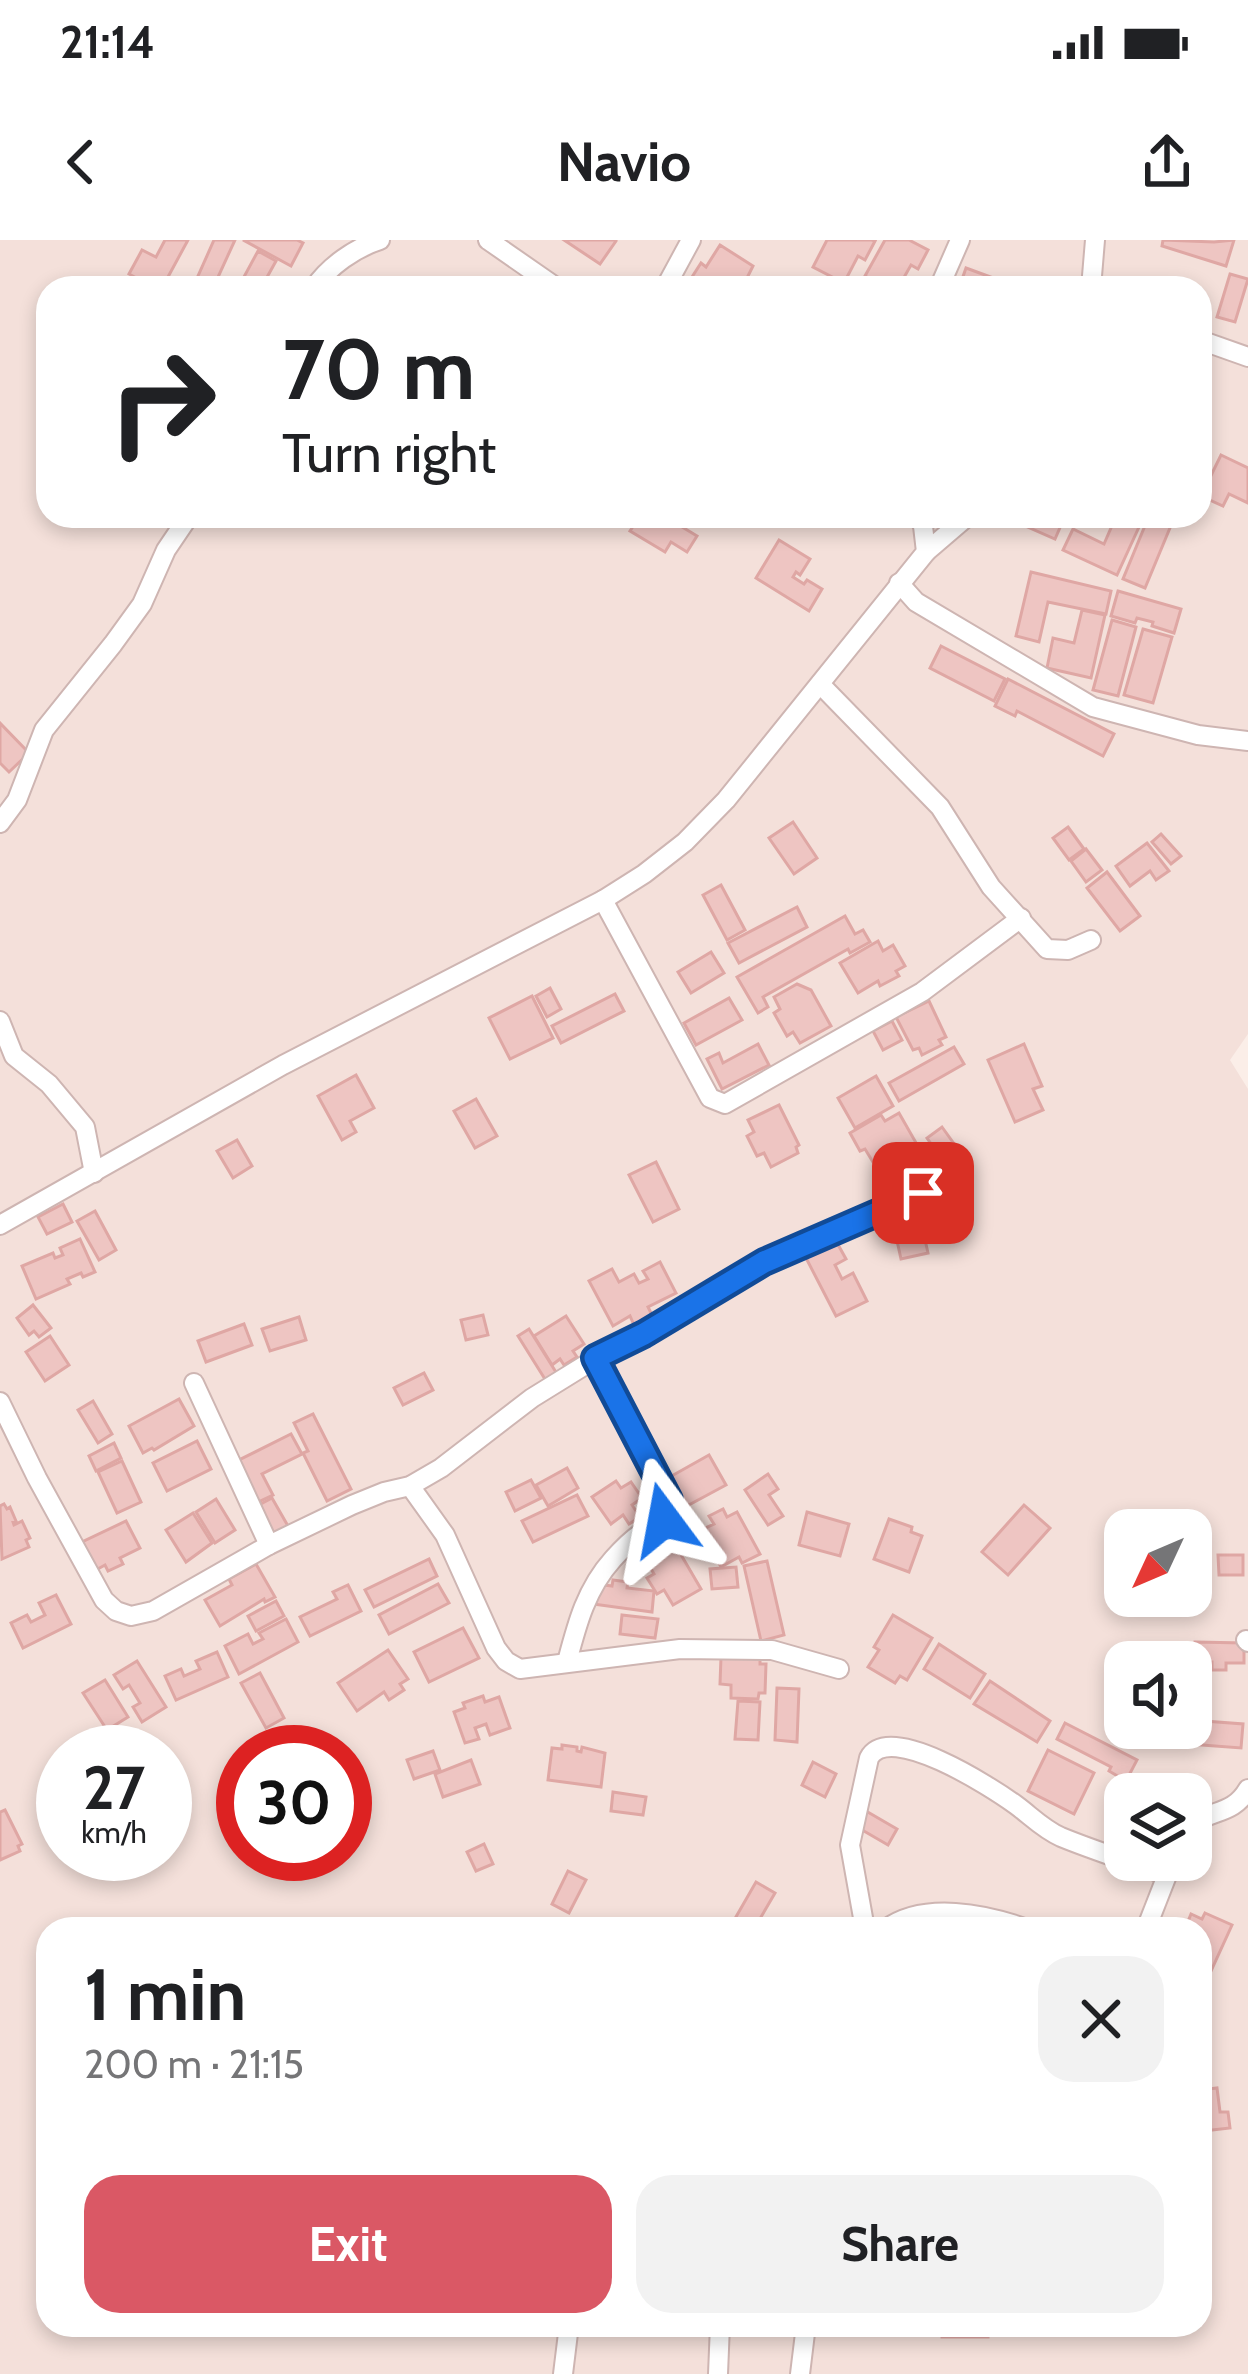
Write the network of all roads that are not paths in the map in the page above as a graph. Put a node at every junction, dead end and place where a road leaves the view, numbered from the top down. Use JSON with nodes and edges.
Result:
{"nodes":[{"id":1,"x":380,"y":240,"type":"edge"},
{"id":2,"x":488,"y":240,"type":"edge"},
{"id":3,"x":691,"y":240,"type":"edge"},
{"id":4,"x":960,"y":240,"type":"edge"},
{"id":5,"x":1095,"y":240,"type":"edge"},
{"id":6,"x":324,"y":276,"type":"edge"},
{"id":7,"x":539,"y":276,"type":"edge"},
{"id":8,"x":672,"y":276,"type":"edge"},
{"id":9,"x":944,"y":276,"type":"edge"},
{"id":10,"x":1092,"y":276,"type":"edge"},
{"id":11,"x":1212,"y":344,"type":"edge"},
{"id":12,"x":1248,"y":357,"type":"edge"},
{"id":13,"x":181,"y":528,"type":"edge"},
{"id":14,"x":923,"y":528,"type":"edge"},
{"id":15,"x":954,"y":528,"type":"edge"},
{"id":16,"x":926,"y":551,"type":"junction"},
{"id":17,"x":899,"y":583,"type":"junction"},
{"id":18,"x":820,"y":684,"type":"junction"},
{"id":19,"x":1248,"y":741,"type":"edge"},
{"id":20,"x":0,"y":823,"type":"edge"},
{"id":21,"x":603,"y":900,"type":"junction"},
{"id":22,"x":1021,"y":918,"type":"junction"},
{"id":23,"x":1091,"y":940,"type":"dead end"},
{"id":24,"x":0,"y":1021,"type":"edge"},
{"id":25,"x":94,"y":1173,"type":"junction"},
{"id":26,"x":923,"y":1193,"type":"dead end"},
{"id":27,"x":0,"y":1225,"type":"edge"},
{"id":28,"x":595,"y":1358,"type":"junction"},
{"id":29,"x":194,"y":1383,"type":"dead end"},
{"id":30,"x":0,"y":1402,"type":"edge"},
{"id":31,"x":410,"y":1486,"type":"junction"},
{"id":32,"x":269,"y":1545,"type":"junction"},
{"id":33,"x":567,"y":1662,"type":"junction"},
{"id":34,"x":839,"y":1669,"type":"dead end"},
{"id":35,"x":1248,"y":1789,"type":"edge"},
{"id":36,"x":1212,"y":1814,"type":"edge"},
{"id":37,"x":1104,"y":1849,"type":"edge"},
{"id":38,"x":1164,"y":1881,"type":"edge"},
{"id":39,"x":863,"y":1917,"type":"edge"},
{"id":40,"x":912,"y":1917,"type":"edge"},
{"id":41,"x":983,"y":1917,"type":"edge"},
{"id":42,"x":1151,"y":1917,"type":"edge"},
{"id":43,"x":568,"y":2337,"type":"edge"},
{"id":44,"x":719,"y":2337,"type":"edge"},
{"id":45,"x":805,"y":2337,"type":"edge"},
{"id":46,"x":563,"y":2374,"type":"edge"},
{"id":47,"x":718,"y":2374,"type":"edge"},
{"id":48,"x":800,"y":2374,"type":"edge"}],
"edges":[{"from":1,"to":6,"type":"street"},
{"from":2,"to":7,"type":"street"},
{"from":3,"to":8,"type":"street"},
{"from":4,"to":9,"type":"street"},
{"from":5,"to":10,"type":"street"},
{"from":11,"to":12,"type":"street"},
{"from":13,"to":20,"type":"street"},
{"from":14,"to":16,"type":"street"},
{"from":15,"to":16,"type":"street"},
{"from":16,"to":17,"type":"street"},
{"from":17,"to":18,"type":"street"},
{"from":17,"to":19,"type":"street"},
{"from":18,"to":21,"type":"street"},
{"from":18,"to":22,"type":"street"},
{"from":21,"to":22,"type":"street"},
{"from":21,"to":25,"type":"street"},
{"from":22,"to":23,"type":"street"},
{"from":24,"to":25,"type":"street"},
{"from":25,"to":27,"type":"street"},
{"from":26,"to":28,"type":"street"},
{"from":28,"to":31,"type":"street"},
{"from":28,"to":33,"type":"street"},
{"from":29,"to":32,"type":"street"},
{"from":30,"to":32,"type":"street"},
{"from":31,"to":32,"type":"street"},
{"from":31,"to":33,"type":"street"},
{"from":33,"to":34,"type":"street"},
{"from":35,"to":36,"type":"street"},
{"from":37,"to":39,"type":"street"},
{"from":38,"to":42,"type":"street"},
{"from":40,"to":41,"type":"street"},
{"from":43,"to":46,"type":"street"},
{"from":44,"to":47,"type":"street"},
{"from":45,"to":48,"type":"street"}]}
